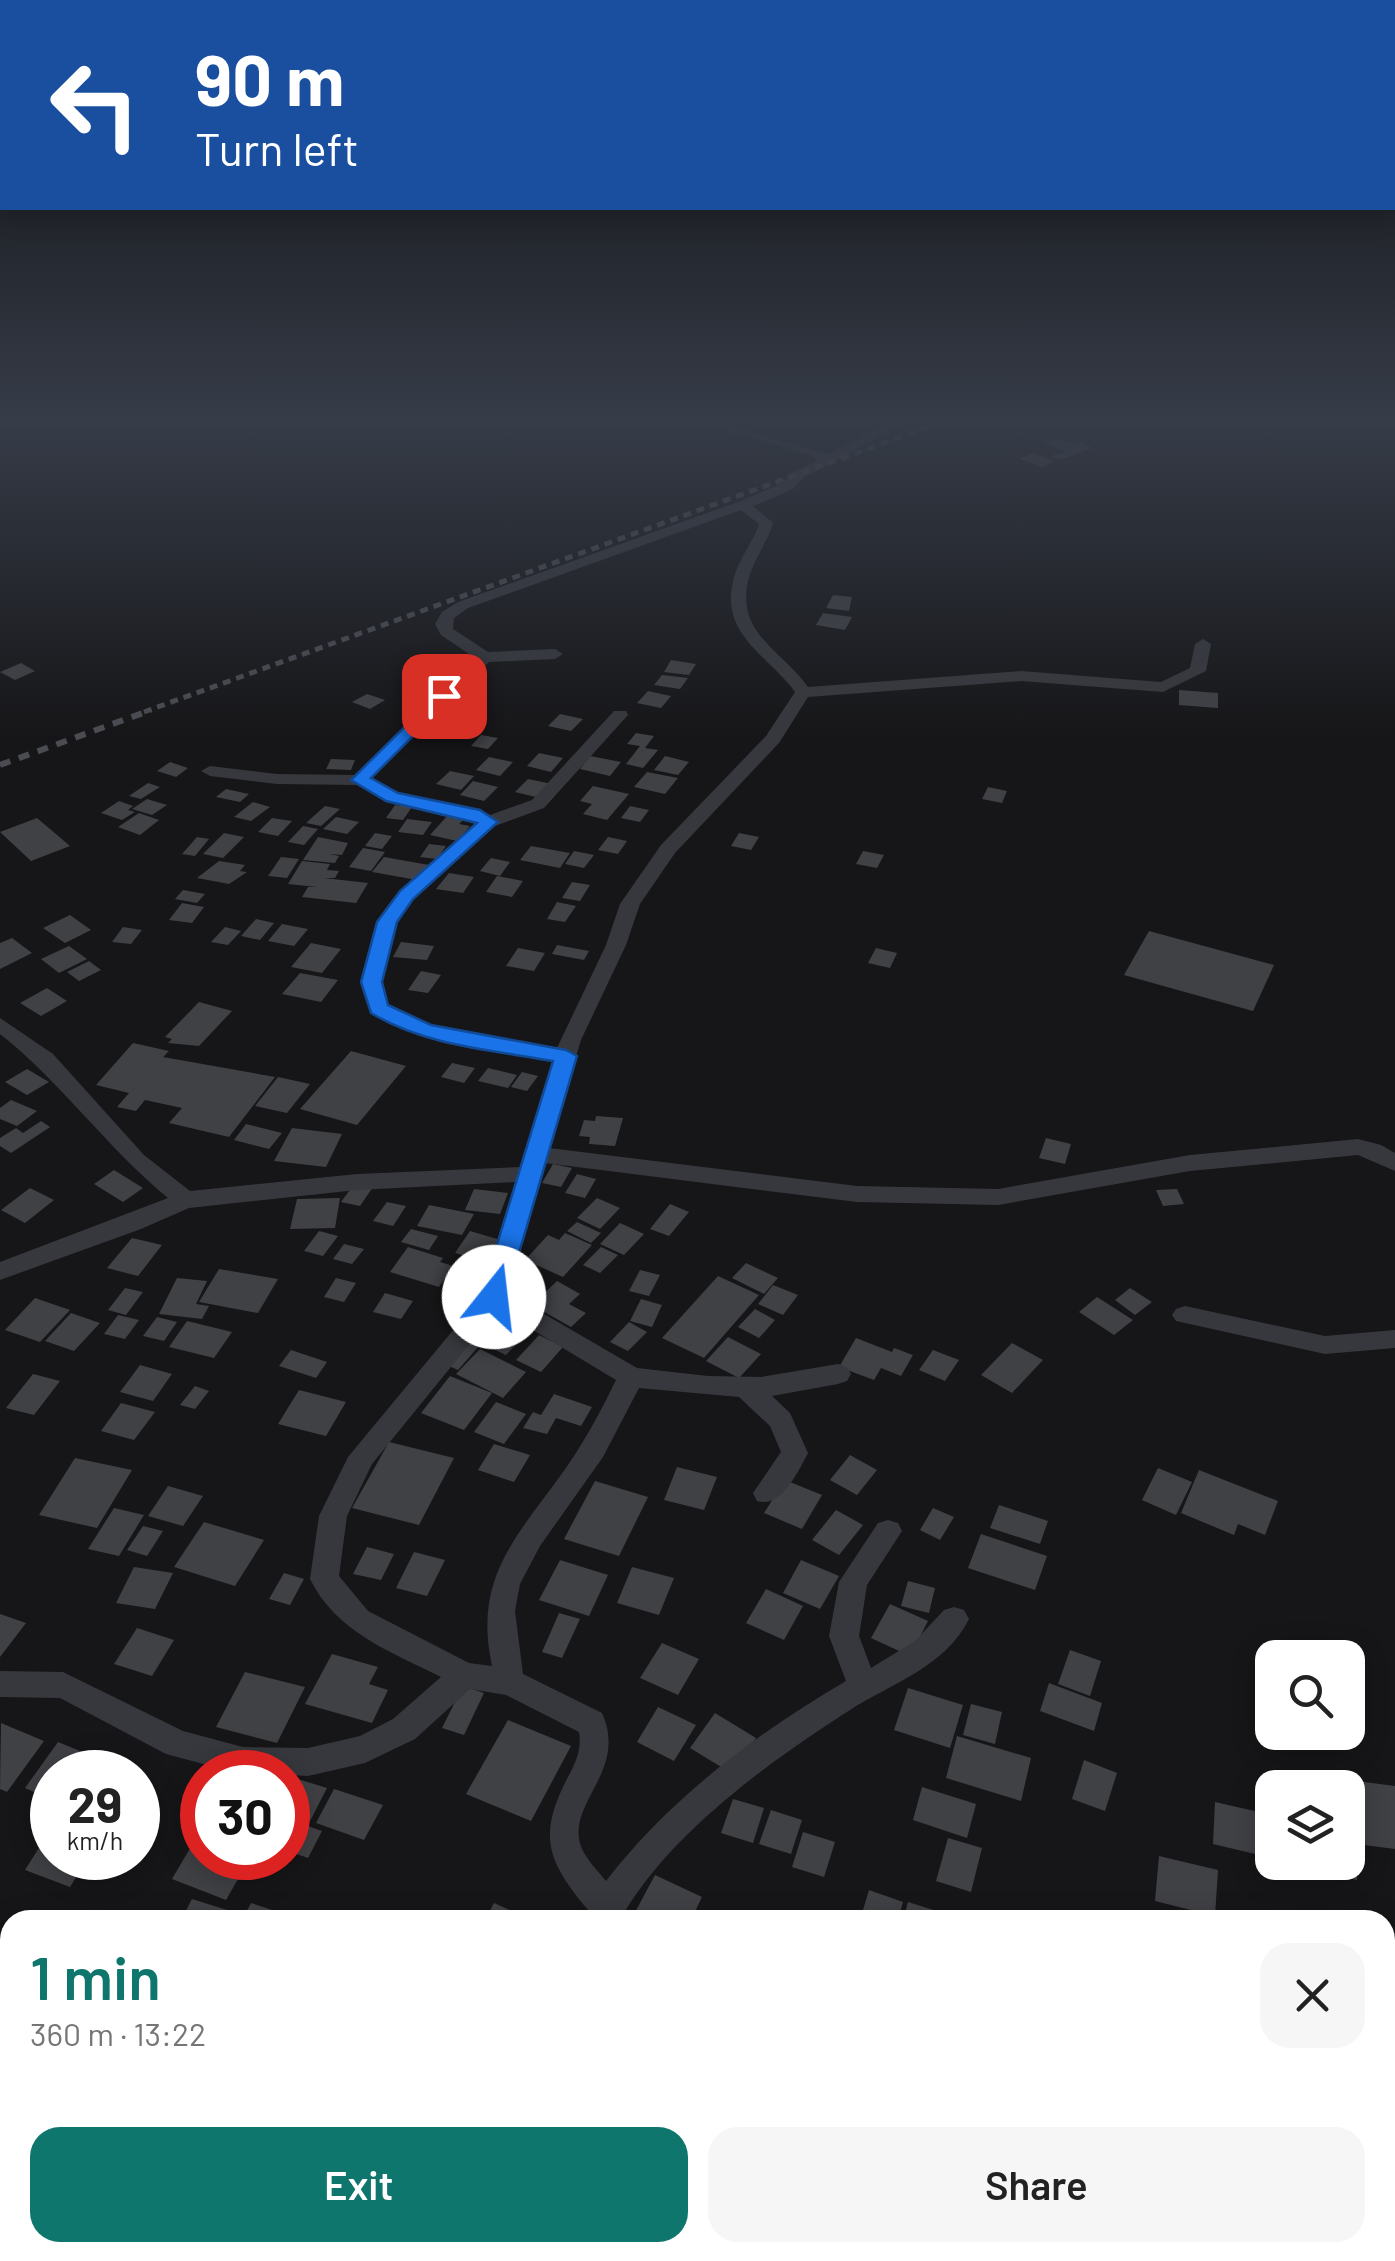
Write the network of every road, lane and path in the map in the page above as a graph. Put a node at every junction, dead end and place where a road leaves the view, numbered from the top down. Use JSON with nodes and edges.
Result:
{"nodes":[{"id":1,"x":682,"y":527,"type":"edge"},
{"id":2,"x":765,"y":527,"type":"edge"},
{"id":3,"x":1202,"y":644,"type":"dead end"},
{"id":4,"x":555,"y":654,"type":"dead end"},
{"id":5,"x":485,"y":657,"type":"junction"},
{"id":6,"x":802,"y":692,"type":"junction"},
{"id":7,"x":620,"y":715,"type":"dead end"},
{"id":8,"x":210,"y":771,"type":"dead end"},
{"id":9,"x":360,"y":780,"type":"junction"},
{"id":10,"x":489,"y":822,"type":"junction"},
{"id":11,"x":0,"y":1024,"type":"edge"},
{"id":12,"x":566,"y":1056,"type":"junction"},
{"id":13,"x":1395,"y":1163,"type":"edge"},
{"id":14,"x":533,"y":1164,"type":"junction"},
{"id":15,"x":185,"y":1200,"type":"junction"},
{"id":16,"x":0,"y":1271,"type":"edge"},
{"id":17,"x":494,"y":1297,"type":"junction"},
{"id":18,"x":1186,"y":1315,"type":"dead end"},
{"id":19,"x":1395,"y":1339,"type":"edge"},
{"id":20,"x":838,"y":1374,"type":"dead end"},
{"id":21,"x":631,"y":1376,"type":"junction"},
{"id":22,"x":746,"y":1388,"type":"junction"},
{"id":23,"x":767,"y":1493,"type":"dead end"},
{"id":24,"x":888,"y":1532,"type":"dead end"},
{"id":25,"x":954,"y":1619,"type":"dead end"},
{"id":26,"x":465,"y":1675,"type":"junction"},
{"id":27,"x":510,"y":1682,"type":"junction"},
{"id":28,"x":0,"y":1684,"type":"edge"},
{"id":29,"x":863,"y":1687,"type":"junction"},
{"id":30,"x":602,"y":1910,"type":"edge"},
{"id":31,"x":608,"y":1910,"type":"edge"}],
"edges":[{"from":1,"to":5,"type":"street"},
{"from":2,"to":6,"type":"street"},
{"from":3,"to":6,"type":"street"},
{"from":4,"to":5,"type":"street"},
{"from":5,"to":9,"type":"street"},
{"from":6,"to":12,"type":"street"},
{"from":7,"to":10,"type":"street"},
{"from":8,"to":9,"type":"street"},
{"from":9,"to":10,"type":"street"},
{"from":10,"to":12,"type":"street"},
{"from":11,"to":15,"type":"street"},
{"from":12,"to":14,"type":"street"},
{"from":13,"to":14,"type":"street"},
{"from":14,"to":15,"type":"street"},
{"from":14,"to":17,"type":"street"},
{"from":15,"to":16,"type":"street"},
{"from":17,"to":21,"type":"street"},
{"from":17,"to":26,"type":"street"},
{"from":18,"to":19,"type":"street"},
{"from":20,"to":22,"type":"street"},
{"from":21,"to":22,"type":"street"},
{"from":21,"to":27,"type":"street"},
{"from":22,"to":23,"type":"street"},
{"from":24,"to":29,"type":"street"},
{"from":25,"to":29,"type":"street"},
{"from":26,"to":27,"type":"street"},
{"from":26,"to":28,"type":"street"},
{"from":27,"to":30,"type":"street"},
{"from":29,"to":31,"type":"street"}]}
